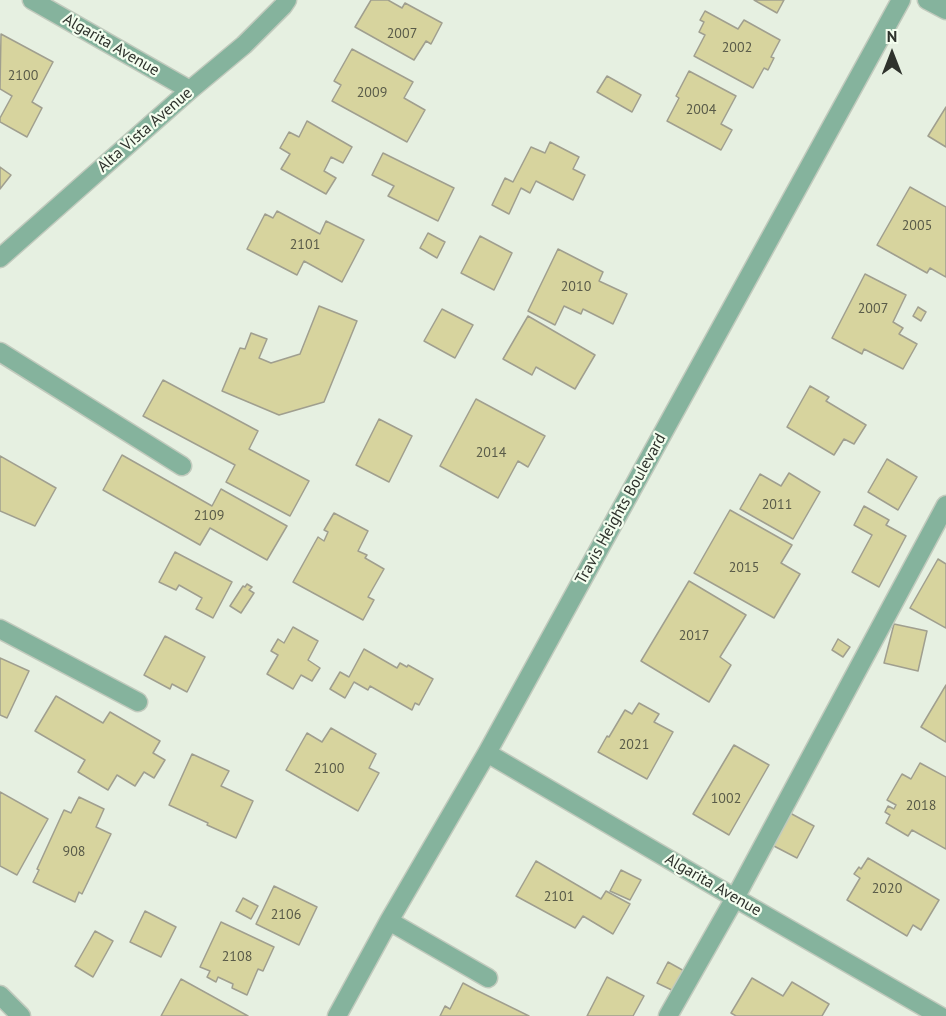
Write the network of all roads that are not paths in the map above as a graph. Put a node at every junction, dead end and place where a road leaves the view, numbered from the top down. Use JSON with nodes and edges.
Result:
{"nodes":[{"id":1,"x":32,"y":0,"type":"edge"},
{"id":2,"x":287,"y":0,"type":"edge"},
{"id":3,"x":901,"y":0,"type":"edge"},
{"id":4,"x":927,"y":0,"type":"edge"},
{"id":5,"x":946,"y":10,"type":"edge"},
{"id":6,"x":190,"y":90,"type":"junction"},
{"id":7,"x":0,"y":258,"type":"edge"},
{"id":8,"x":0,"y":352,"type":"edge"},
{"id":9,"x":182,"y":466,"type":"dead end"},
{"id":10,"x":946,"y":506,"type":"edge"},
{"id":11,"x":0,"y":629,"type":"edge"},
{"id":12,"x":138,"y":702,"type":"dead end"},
{"id":13,"x":487,"y":753,"type":"junction"},
{"id":14,"x":735,"y":898,"type":"junction"},
{"id":15,"x":389,"y":921,"type":"junction"},
{"id":16,"x":488,"y":978,"type":"dead end"},
{"id":17,"x":0,"y":994,"type":"edge"},
{"id":18,"x":21,"y":1016,"type":"edge"},
{"id":19,"x":337,"y":1016,"type":"edge"},
{"id":20,"x":668,"y":1016,"type":"edge"},
{"id":21,"x":940,"y":1016,"type":"edge"}],
"edges":[{"from":1,"to":6,"type":"street","name":"Algarita Avenue"},
{"from":2,"to":6,"type":"street","name":"Alta Vista Avenue"},
{"from":3,"to":13,"type":"street","name":"Travis Heights Boulevard"},
{"from":4,"to":5,"type":"street"},
{"from":6,"to":7,"type":"street","name":"Alta Vista Avenue"},
{"from":8,"to":9,"type":"street"},
{"from":10,"to":14,"type":"street"},
{"from":11,"to":12,"type":"street"},
{"from":13,"to":14,"type":"street","name":"Algarita Avenue"},
{"from":13,"to":15,"type":"street","name":"Travis Heights Boulevard"},
{"from":14,"to":20,"type":"street"},
{"from":14,"to":21,"type":"street","name":"Algarita Avenue"},
{"from":15,"to":16,"type":"street"},
{"from":15,"to":19,"type":"street","name":"Travis Heights Boulevard"},
{"from":17,"to":18,"type":"street"}]}
